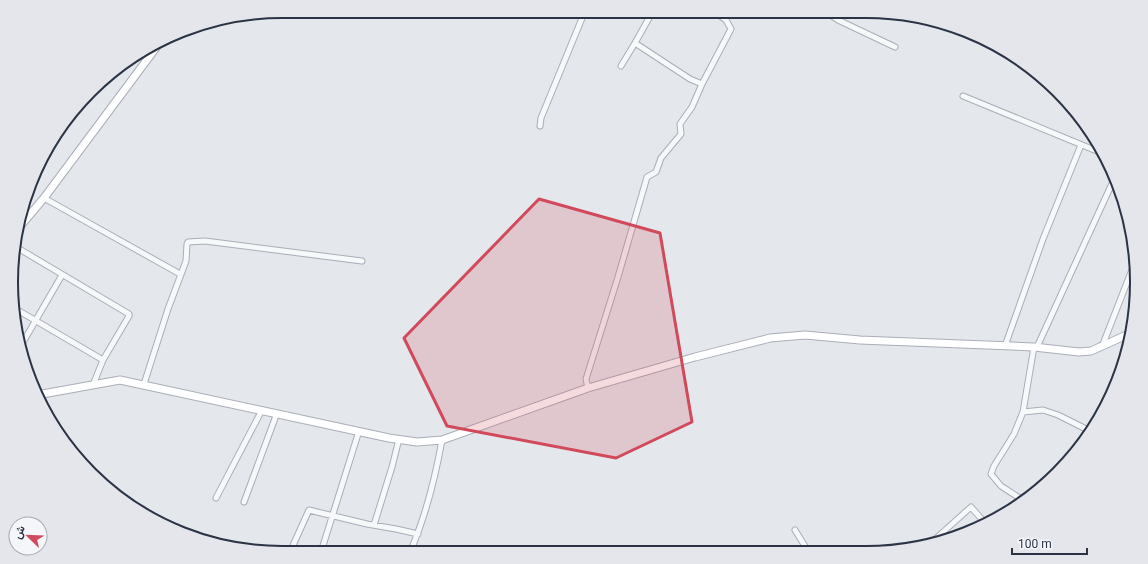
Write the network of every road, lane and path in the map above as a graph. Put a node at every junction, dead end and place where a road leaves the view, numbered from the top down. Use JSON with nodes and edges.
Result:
{"nodes":[{"id":1,"x":582,"y":18,"type":"edge"},
{"id":2,"x":649,"y":18,"type":"edge"},
{"id":3,"x":723,"y":18,"type":"edge"},
{"id":4,"x":835,"y":18,"type":"edge"},
{"id":5,"x":635,"y":44,"type":"junction"},
{"id":6,"x":895,"y":47,"type":"dead end"},
{"id":7,"x":153,"y":51,"type":"edge"},
{"id":8,"x":621,"y":66,"type":"dead end"},
{"id":9,"x":702,"y":84,"type":"junction"},
{"id":10,"x":963,"y":96,"type":"dead end"},
{"id":11,"x":540,"y":126,"type":"dead end"},
{"id":12,"x":1080,"y":144,"type":"junction"},
{"id":13,"x":1095,"y":150,"type":"edge"},
{"id":14,"x":1111,"y":185,"type":"edge"},
{"id":15,"x":44,"y":198,"type":"junction"},
{"id":16,"x":26,"y":220,"type":"edge"},
{"id":17,"x":20,"y":249,"type":"edge"},
{"id":18,"x":362,"y":261,"type":"dead end"},
{"id":19,"x":180,"y":274,"type":"junction"},
{"id":20,"x":62,"y":275,"type":"junction"},
{"id":21,"x":1130,"y":276,"type":"edge"},
{"id":22,"x":20,"y":311,"type":"edge"},
{"id":23,"x":35,"y":320,"type":"junction"},
{"id":24,"x":1125,"y":336,"type":"edge"},
{"id":25,"x":24,"y":340,"type":"edge"},
{"id":26,"x":1005,"y":346,"type":"junction"},
{"id":27,"x":1036,"y":347,"type":"junction"},
{"id":28,"x":1091,"y":351,"type":"junction"},
{"id":29,"x":103,"y":360,"type":"junction"},
{"id":30,"x":144,"y":384,"type":"junction"},
{"id":31,"x":93,"y":385,"type":"junction"},
{"id":32,"x":588,"y":388,"type":"junction"},
{"id":33,"x":43,"y":394,"type":"edge"},
{"id":34,"x":262,"y":410,"type":"junction"},
{"id":35,"x":1023,"y":412,"type":"junction"},
{"id":36,"x":277,"y":413,"type":"junction"},
{"id":37,"x":1086,"y":429,"type":"edge"},
{"id":38,"x":359,"y":431,"type":"junction"},
{"id":39,"x":399,"y":440,"type":"junction"},
{"id":40,"x":442,"y":440,"type":"junction"},
{"id":41,"x":216,"y":498,"type":"dead end"},
{"id":42,"x":1019,"y":498,"type":"edge"},
{"id":43,"x":244,"y":502,"type":"dead end"},
{"id":44,"x":333,"y":515,"type":"junction"},
{"id":45,"x":982,"y":520,"type":"edge"},
{"id":46,"x":374,"y":525,"type":"junction"},
{"id":47,"x":794,"y":530,"type":"dead end"},
{"id":48,"x":418,"y":534,"type":"junction"},
{"id":49,"x":940,"y":535,"type":"edge"},
{"id":50,"x":293,"y":546,"type":"edge"},
{"id":51,"x":323,"y":546,"type":"edge"},
{"id":52,"x":413,"y":546,"type":"edge"},
{"id":53,"x":805,"y":546,"type":"edge"}],
"edges":[{"from":1,"to":11,"type":"street"},
{"from":2,"to":5,"type":"street"},
{"from":3,"to":9,"type":"street"},
{"from":4,"to":6,"type":"street"},
{"from":5,"to":8,"type":"street"},
{"from":5,"to":9,"type":"street"},
{"from":7,"to":15,"type":"street"},
{"from":9,"to":32,"type":"street"},
{"from":10,"to":12,"type":"street"},
{"from":12,"to":13,"type":"street"},
{"from":12,"to":26,"type":"street"},
{"from":14,"to":27,"type":"street"},
{"from":15,"to":16,"type":"street"},
{"from":15,"to":19,"type":"street"},
{"from":17,"to":20,"type":"street"},
{"from":18,"to":19,"type":"street"},
{"from":19,"to":30,"type":"street"},
{"from":20,"to":23,"type":"street"},
{"from":20,"to":29,"type":"street"},
{"from":21,"to":28,"type":"street"},
{"from":22,"to":23,"type":"street"},
{"from":23,"to":25,"type":"street"},
{"from":23,"to":29,"type":"street"},
{"from":24,"to":28,"type":"street"},
{"from":26,"to":27,"type":"street"},
{"from":26,"to":32,"type":"street"},
{"from":27,"to":28,"type":"street"},
{"from":27,"to":35,"type":"street"},
{"from":29,"to":31,"type":"street"},
{"from":30,"to":31,"type":"street"},
{"from":30,"to":34,"type":"street"},
{"from":31,"to":33,"type":"street"},
{"from":32,"to":40,"type":"street"},
{"from":34,"to":36,"type":"street"},
{"from":34,"to":41,"type":"street"},
{"from":35,"to":37,"type":"street"},
{"from":35,"to":42,"type":"street"},
{"from":36,"to":38,"type":"street"},
{"from":36,"to":43,"type":"street"},
{"from":38,"to":39,"type":"street"},
{"from":38,"to":44,"type":"street"},
{"from":39,"to":40,"type":"street"},
{"from":39,"to":46,"type":"street"},
{"from":40,"to":48,"type":"street"},
{"from":44,"to":46,"type":"street"},
{"from":44,"to":50,"type":"street"},
{"from":44,"to":51,"type":"street"},
{"from":45,"to":49,"type":"street"},
{"from":46,"to":48,"type":"street"},
{"from":47,"to":53,"type":"street"},
{"from":48,"to":52,"type":"street"}]}
